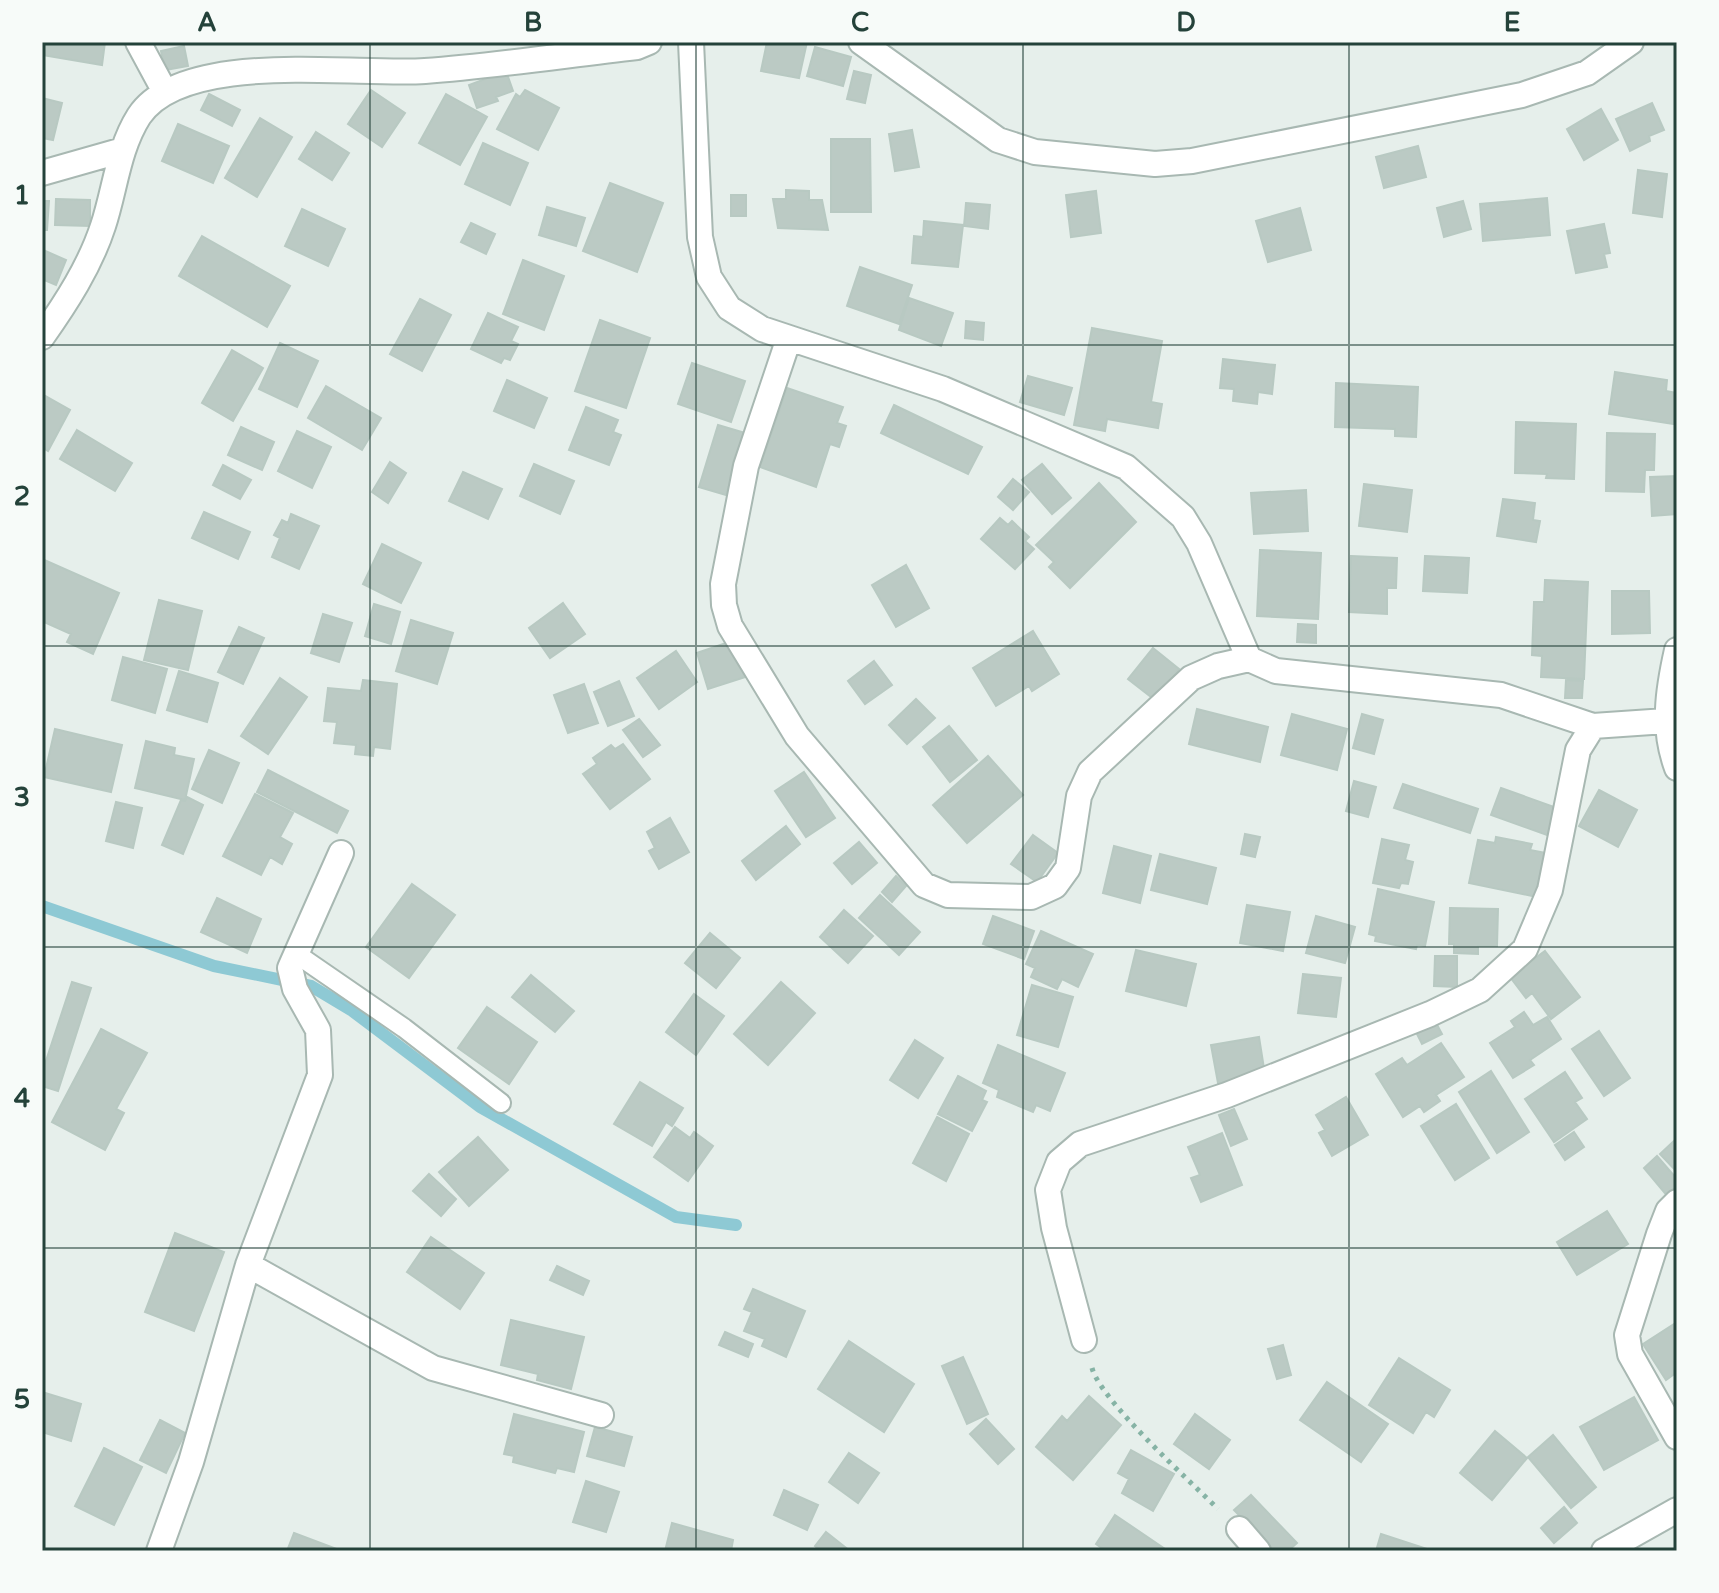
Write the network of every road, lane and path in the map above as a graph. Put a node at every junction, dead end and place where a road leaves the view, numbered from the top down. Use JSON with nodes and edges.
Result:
{"nodes":[{"id":1,"x":138,"y":42,"type":"edge"},
{"id":2,"x":649,"y":42,"type":"edge"},
{"id":3,"x":691,"y":42,"type":"edge"},
{"id":4,"x":861,"y":42,"type":"edge"},
{"id":5,"x":1631,"y":42,"type":"edge"},
{"id":6,"x":165,"y":92,"type":"junction"},
{"id":7,"x":123,"y":150,"type":"junction"},
{"id":8,"x":42,"y":173,"type":"edge"},
{"id":9,"x":42,"y":337,"type":"edge"},
{"id":10,"x":789,"y":338,"type":"junction"},
{"id":11,"x":1677,"y":650,"type":"edge"},
{"id":12,"x":1249,"y":659,"type":"junction"},
{"id":13,"x":1673,"y":691,"type":"edge"},
{"id":14,"x":1666,"y":721,"type":"junction"},
{"id":15,"x":1593,"y":726,"type":"junction"},
{"id":16,"x":1677,"y":768,"type":"edge"},
{"id":17,"x":341,"y":853,"type":"dead end"},
{"id":18,"x":293,"y":970,"type":"junction"},
{"id":19,"x":501,"y":1103,"type":"dead end"},
{"id":20,"x":1677,"y":1202,"type":"edge"},
{"id":21,"x":248,"y":1265,"type":"junction"},
{"id":22,"x":1084,"y":1340,"type":"joint"},
{"id":23,"x":601,"y":1415,"type":"dead end"},
{"id":24,"x":1677,"y":1437,"type":"edge"},
{"id":25,"x":1677,"y":1510,"type":"edge"},
{"id":26,"x":1239,"y":1529,"type":"joint"},
{"id":27,"x":159,"y":1551,"type":"edge"},
{"id":28,"x":1258,"y":1551,"type":"edge"},
{"id":29,"x":1604,"y":1551,"type":"edge"}],
"edges":[{"from":1,"to":6,"type":"street"},
{"from":2,"to":6,"type":"street"},
{"from":3,"to":10,"type":"street"},
{"from":4,"to":5,"type":"street"},
{"from":6,"to":7,"type":"street"},
{"from":7,"to":8,"type":"street"},
{"from":7,"to":9,"type":"street"},
{"from":10,"to":12,"type":"street"},
{"from":10,"to":12,"type":"street"},
{"from":11,"to":13,"type":"street"},
{"from":12,"to":15,"type":"street"},
{"from":13,"to":14,"type":"street"},
{"from":14,"to":15,"type":"street"},
{"from":14,"to":16,"type":"street"},
{"from":15,"to":22,"type":"street"},
{"from":17,"to":18,"type":"street"},
{"from":18,"to":19,"type":"lane"},
{"from":18,"to":21,"type":"street"},
{"from":20,"to":24,"type":"street"},
{"from":21,"to":23,"type":"street"},
{"from":21,"to":27,"type":"street"},
{"from":22,"to":26,"type":"path"},
{"from":25,"to":29,"type":"street"},
{"from":26,"to":28,"type":"street"}]}
